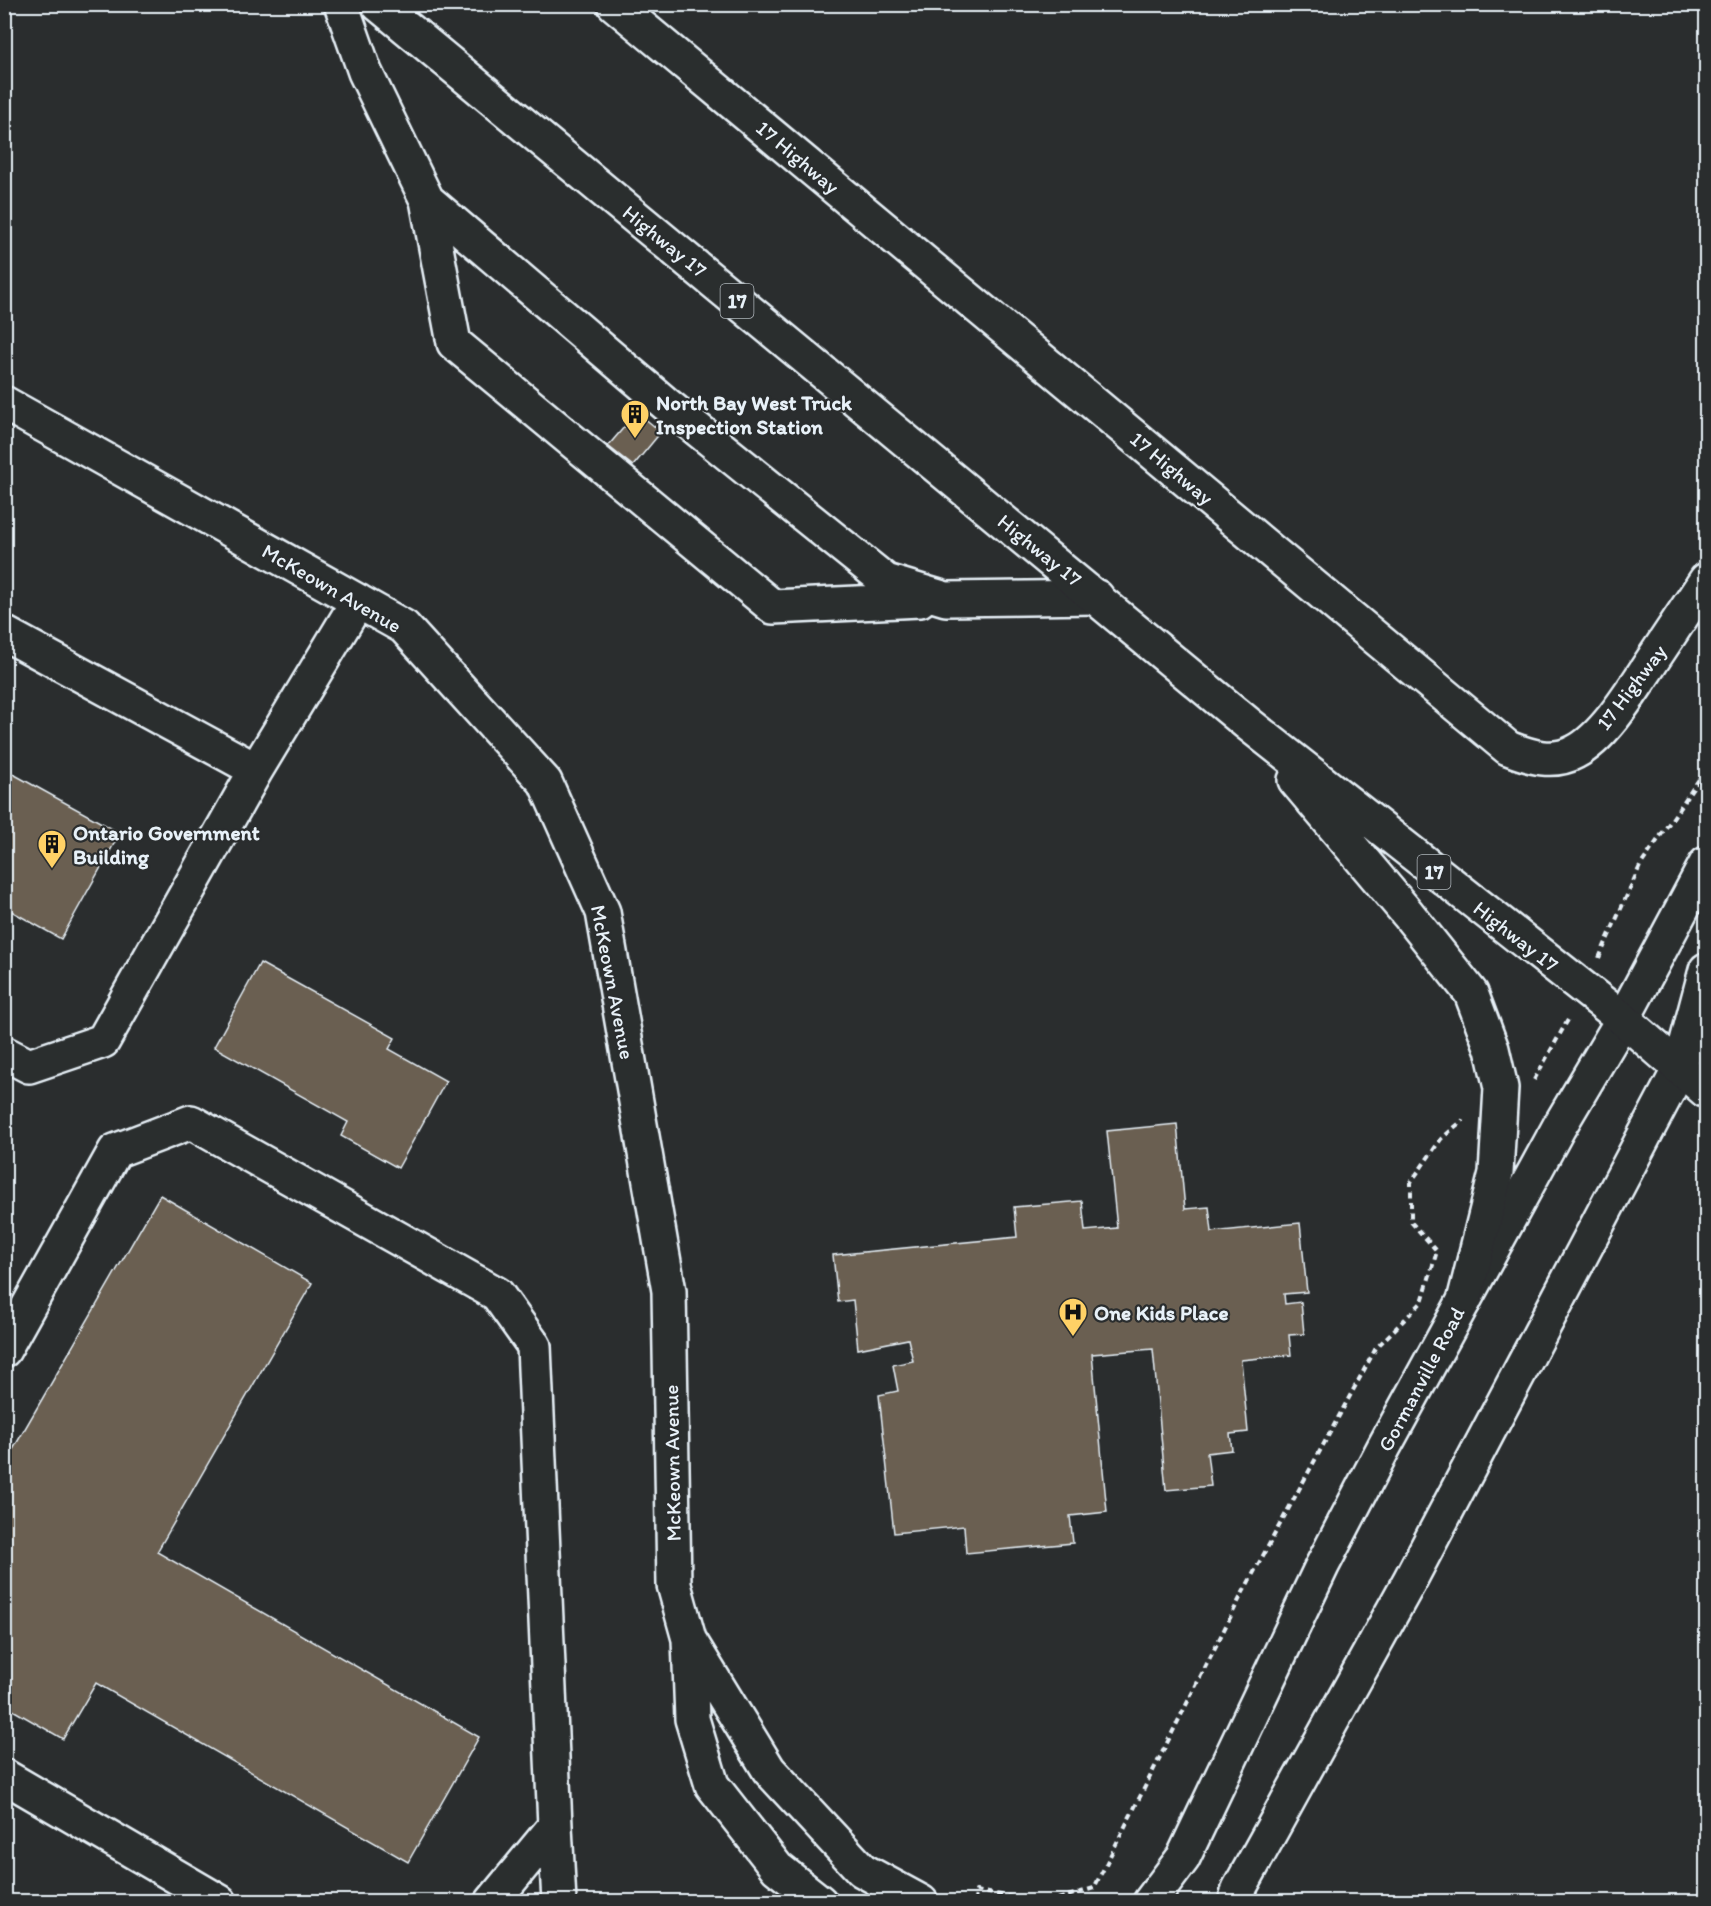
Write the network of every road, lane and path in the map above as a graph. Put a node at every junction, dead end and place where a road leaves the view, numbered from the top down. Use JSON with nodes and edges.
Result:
{"nodes":[{"id":1,"x":341,"y":4,"type":"edge"},
{"id":2,"x":378,"y":4,"type":"edge"},
{"id":3,"x":614,"y":4,"type":"edge"},
{"id":4,"x":427,"y":200,"type":"junction"},
{"id":5,"x":4,"y":402,"type":"edge"},
{"id":6,"x":1707,"y":580,"type":"edge"},
{"id":7,"x":1097,"y":597,"type":"junction"},
{"id":8,"x":946,"y":599,"type":"junction"},
{"id":9,"x":358,"y":601,"type":"junction"},
{"id":10,"x":4,"y":633,"type":"edge"},
{"id":11,"x":1247,"y":723,"type":"junction"},
{"id":12,"x":1707,"y":769,"type":"edge"},
{"id":13,"x":256,"y":770,"type":"junction"},
{"id":14,"x":1707,"y":864,"type":"edge"},
{"id":15,"x":1707,"y":970,"type":"edge"},
{"id":16,"x":1586,"y":990,"type":"junction"},
{"id":17,"x":1623,"y":1019,"type":"junction"},
{"id":18,"x":1707,"y":1022,"type":"edge"},
{"id":19,"x":4,"y":1053,"type":"edge"},
{"id":20,"x":1680,"y":1068,"type":"junction"},
{"id":21,"x":1501,"y":1088,"type":"junction"},
{"id":22,"x":1707,"y":1091,"type":"edge"},
{"id":23,"x":1464,"y":1301,"type":"junction"},
{"id":24,"x":4,"y":1350,"type":"edge"},
{"id":25,"x":689,"y":1640,"type":"junction"},
{"id":26,"x":4,"y":1776,"type":"edge"},
{"id":27,"x":555,"y":1826,"type":"junction"},
{"id":28,"x":220,"y":1902,"type":"edge"},
{"id":29,"x":492,"y":1902,"type":"edge"},
{"id":30,"x":560,"y":1902,"type":"edge"},
{"id":31,"x":820,"y":1902,"type":"edge"},
{"id":32,"x":921,"y":1902,"type":"edge"},
{"id":33,"x":975,"y":1902,"type":"edge"},
{"id":34,"x":1044,"y":1902,"type":"edge"},
{"id":35,"x":1048,"y":1902,"type":"edge"},
{"id":36,"x":1150,"y":1902,"type":"edge"},
{"id":37,"x":1235,"y":1902,"type":"edge"}],
"edges":[{"from":1,"to":4,"type":"main road"},
{"from":2,"to":7,"type":"main road","name":"Highway 17","number":"17"},
{"from":3,"to":6,"type":"main road","name":"17 Highway"},
{"from":4,"to":8,"type":"main road"},
{"from":4,"to":8,"type":"main road"},
{"from":5,"to":9,"type":"main road","name":"McKeown Avenue"},
{"from":7,"to":8,"type":"main road"},
{"from":7,"to":11,"type":"main road","name":"Highway 17","number":"17"},
{"from":9,"to":13,"type":"main road"},
{"from":9,"to":25,"type":"main road","name":"McKeown Avenue"},
{"from":10,"to":13,"type":"main road"},
{"from":11,"to":16,"type":"main road","name":"Highway 17","number":"17"},
{"from":11,"to":21,"type":"main road"},
{"from":12,"to":16,"type":"path"},
{"from":13,"to":19,"type":"main road"},
{"from":14,"to":17,"type":"main road","name":"Gormanville Road"},
{"from":15,"to":20,"type":"main road"},
{"from":16,"to":17,"type":"main road","name":"Highway 17","number":"17"},
{"from":16,"to":21,"type":"path"},
{"from":17,"to":20,"type":"main road","name":"Highway 17","number":"17"},
{"from":17,"to":23,"type":"main road","name":"Gormanville Road"},
{"from":18,"to":20,"type":"main road"},
{"from":20,"to":22,"type":"main road","name":"Highway 17","number":"17"},
{"from":20,"to":37,"type":"main road"},
{"from":21,"to":23,"type":"main road"},
{"from":21,"to":35,"type":"path"},
{"from":23,"to":36,"type":"main road","name":"Gormanville Road"},
{"from":24,"to":27,"type":"main road"},
{"from":25,"to":31,"type":"main road","name":"McKeown Avenue"},
{"from":25,"to":32,"type":"main road","name":"McKeown Avenue"},
{"from":26,"to":28,"type":"main road"},
{"from":27,"to":29,"type":"main road"},
{"from":27,"to":30,"type":"main road"},
{"from":33,"to":34,"type":"path"}]}
